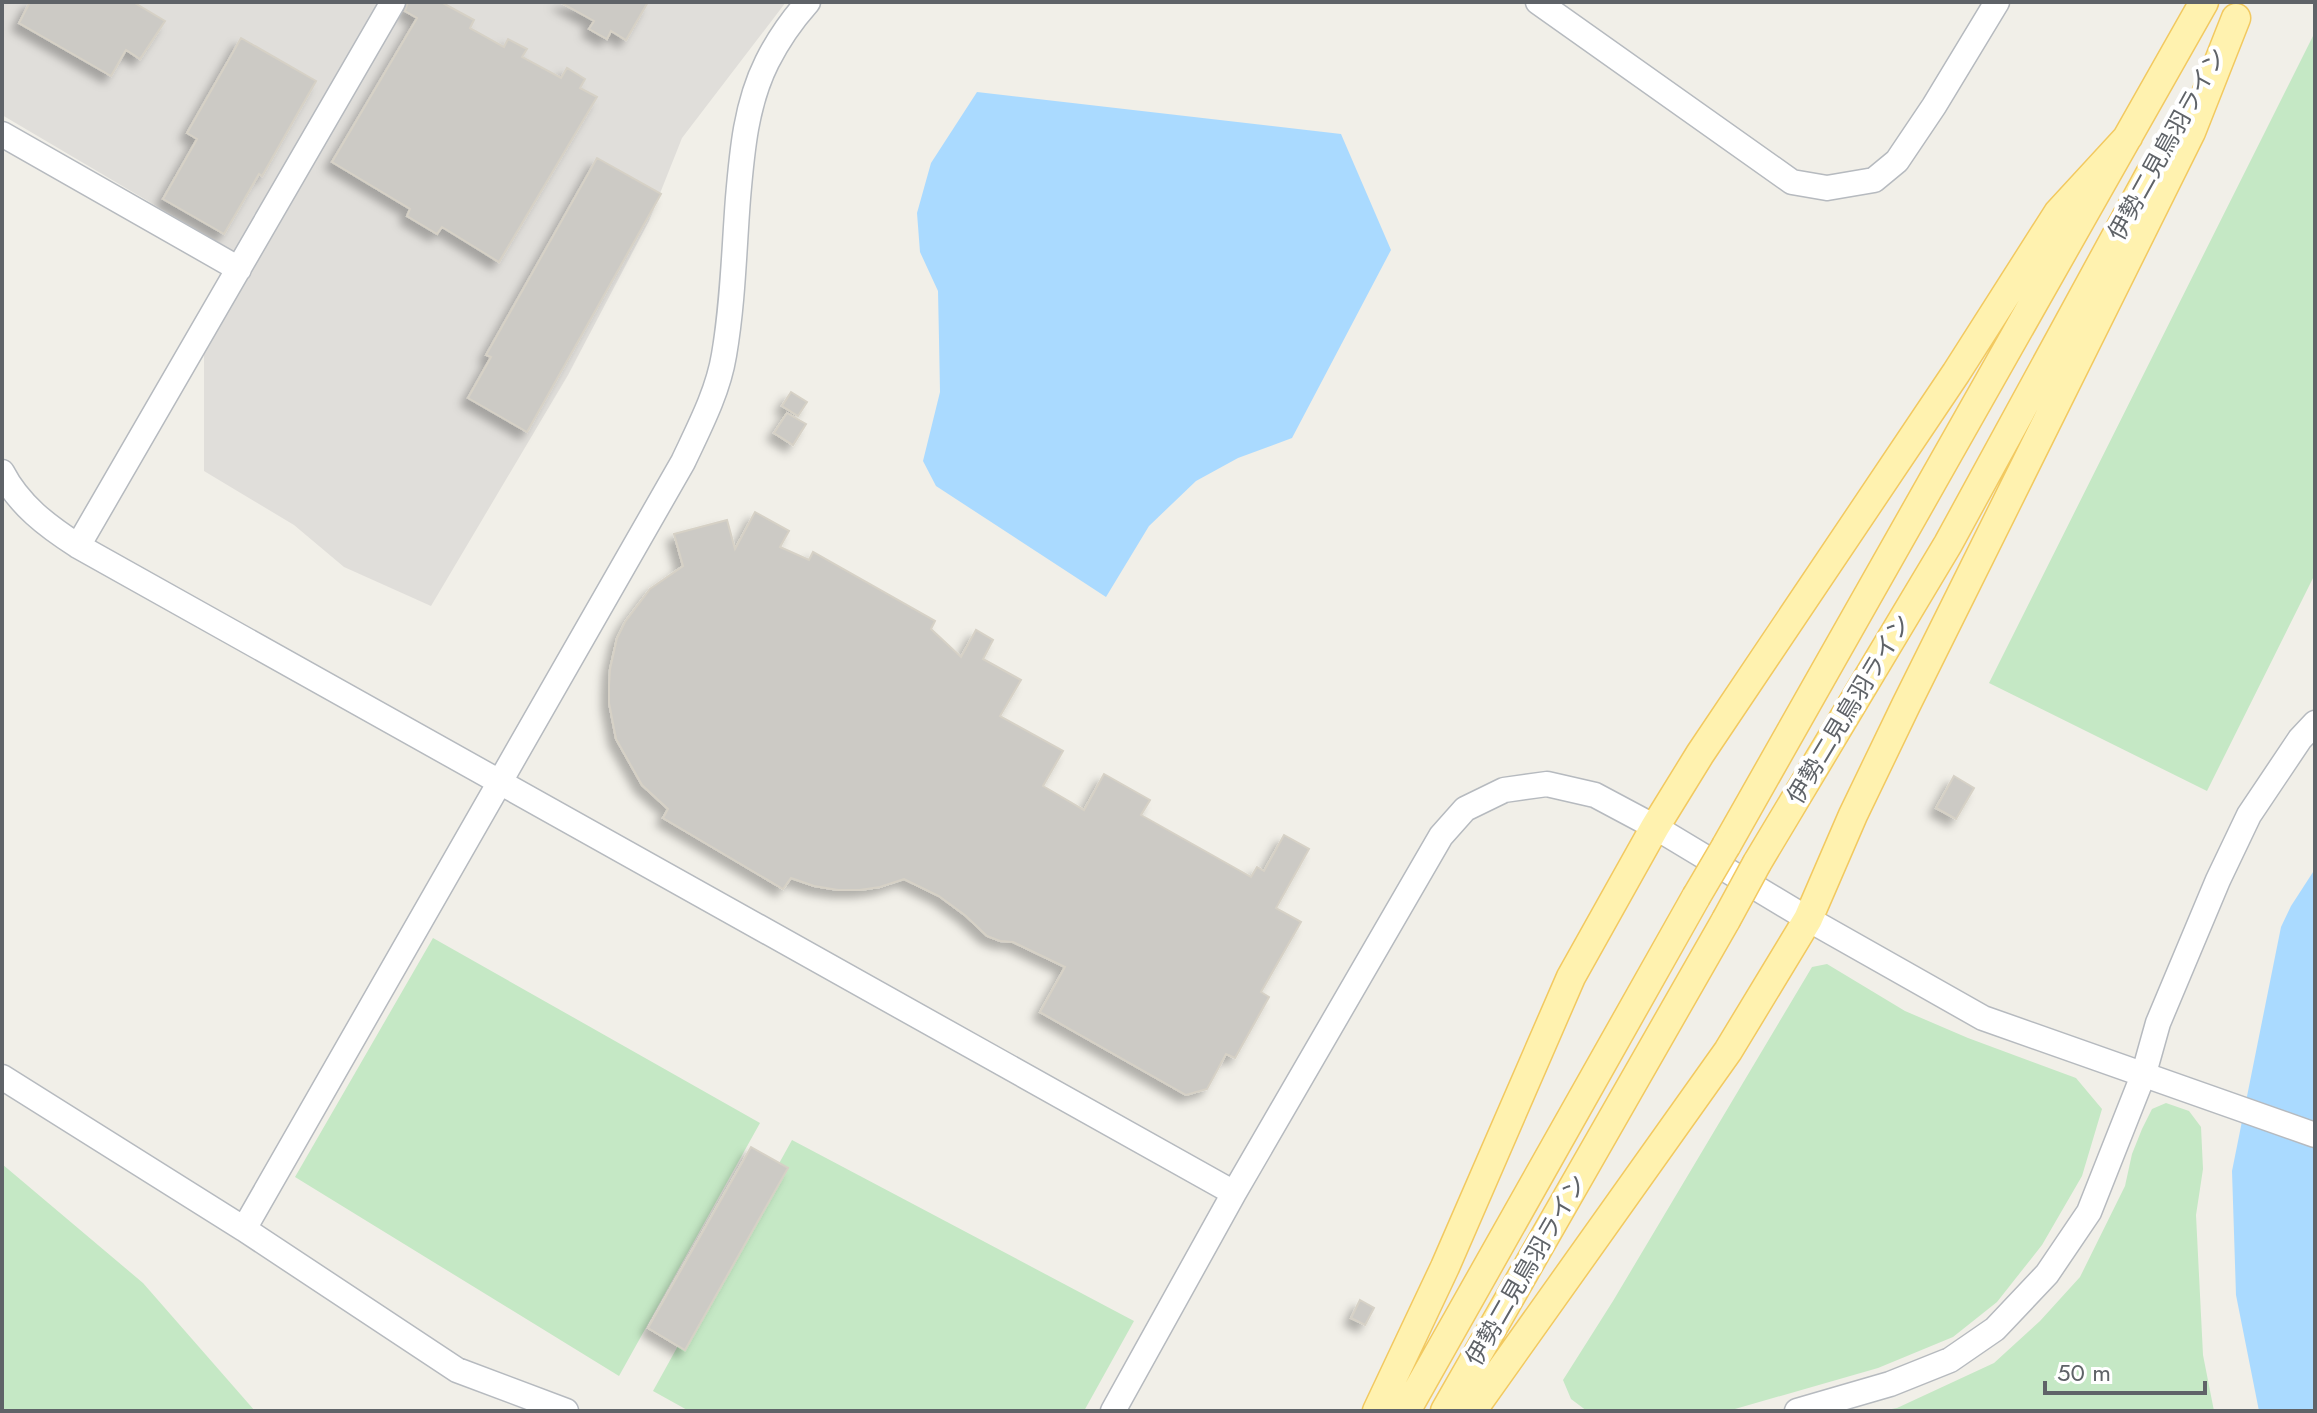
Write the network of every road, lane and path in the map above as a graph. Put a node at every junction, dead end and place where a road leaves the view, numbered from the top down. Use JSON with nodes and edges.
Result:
{"nodes":[{"id":1,"x":393,"y":2,"type":"edge"},
{"id":2,"x":808,"y":2,"type":"edge"},
{"id":3,"x":1538,"y":2,"type":"edge"},
{"id":4,"x":1997,"y":2,"type":"edge"},
{"id":5,"x":2204,"y":2,"type":"edge"},
{"id":6,"x":2240,"y":10,"type":"edge"},
{"id":7,"x":2,"y":134,"type":"edge"},
{"id":8,"x":2128,"y":137,"type":"junction"},
{"id":9,"x":239,"y":269,"type":"junction"},
{"id":10,"x":2,"y":472,"type":"edge"},
{"id":11,"x":78,"y":546,"type":"junction"},
{"id":12,"x":2315,"y":723,"type":"edge"},
{"id":13,"x":500,"y":784,"type":"junction"},
{"id":14,"x":1655,"y":827,"type":"junction"},
{"id":15,"x":1808,"y":919,"type":"junction"},
{"id":16,"x":2144,"y":1073,"type":"junction"},
{"id":17,"x":2,"y":1077,"type":"edge"},
{"id":18,"x":2315,"y":1135,"type":"edge"},
{"id":19,"x":1234,"y":1193,"type":"junction"},
{"id":20,"x":244,"y":1229,"type":"junction"},
{"id":21,"x":566,"y":1411,"type":"edge"},
{"id":22,"x":1113,"y":1411,"type":"edge"},
{"id":23,"x":1377,"y":1411,"type":"edge"},
{"id":24,"x":1406,"y":1411,"type":"edge"},
{"id":25,"x":1445,"y":1411,"type":"edge"},
{"id":26,"x":1472,"y":1411,"type":"edge"},
{"id":27,"x":1797,"y":1411,"type":"edge"}],
"edges":[{"from":1,"to":9,"type":"street"},
{"from":2,"to":13,"type":"street"},
{"from":3,"to":4,"type":"street"},
{"from":5,"to":8,"type":"main road","name":"伊勢二見鳥羽ライン"},
{"from":6,"to":15,"type":"main road"},
{"from":6,"to":25,"type":"main road","name":"伊勢二見鳥羽ライン","bridge":true},
{"from":7,"to":9,"type":"street"},
{"from":8,"to":14,"type":"main road"},
{"from":8,"to":24,"type":"main road","name":"伊勢二見鳥羽ライン","bridge":true},
{"from":9,"to":11,"type":"street"},
{"from":10,"to":11,"type":"street"},
{"from":11,"to":13,"type":"street"},
{"from":12,"to":16,"type":"street"},
{"from":13,"to":19,"type":"street"},
{"from":13,"to":20,"type":"street"},
{"from":14,"to":15,"type":"street"},
{"from":14,"to":19,"type":"street"},
{"from":14,"to":23,"type":"main road"},
{"from":15,"to":16,"type":"street"},
{"from":15,"to":26,"type":"main road"},
{"from":16,"to":18,"type":"street"},
{"from":16,"to":27,"type":"street"},
{"from":17,"to":20,"type":"street"},
{"from":19,"to":22,"type":"street"},
{"from":20,"to":21,"type":"street"}]}
